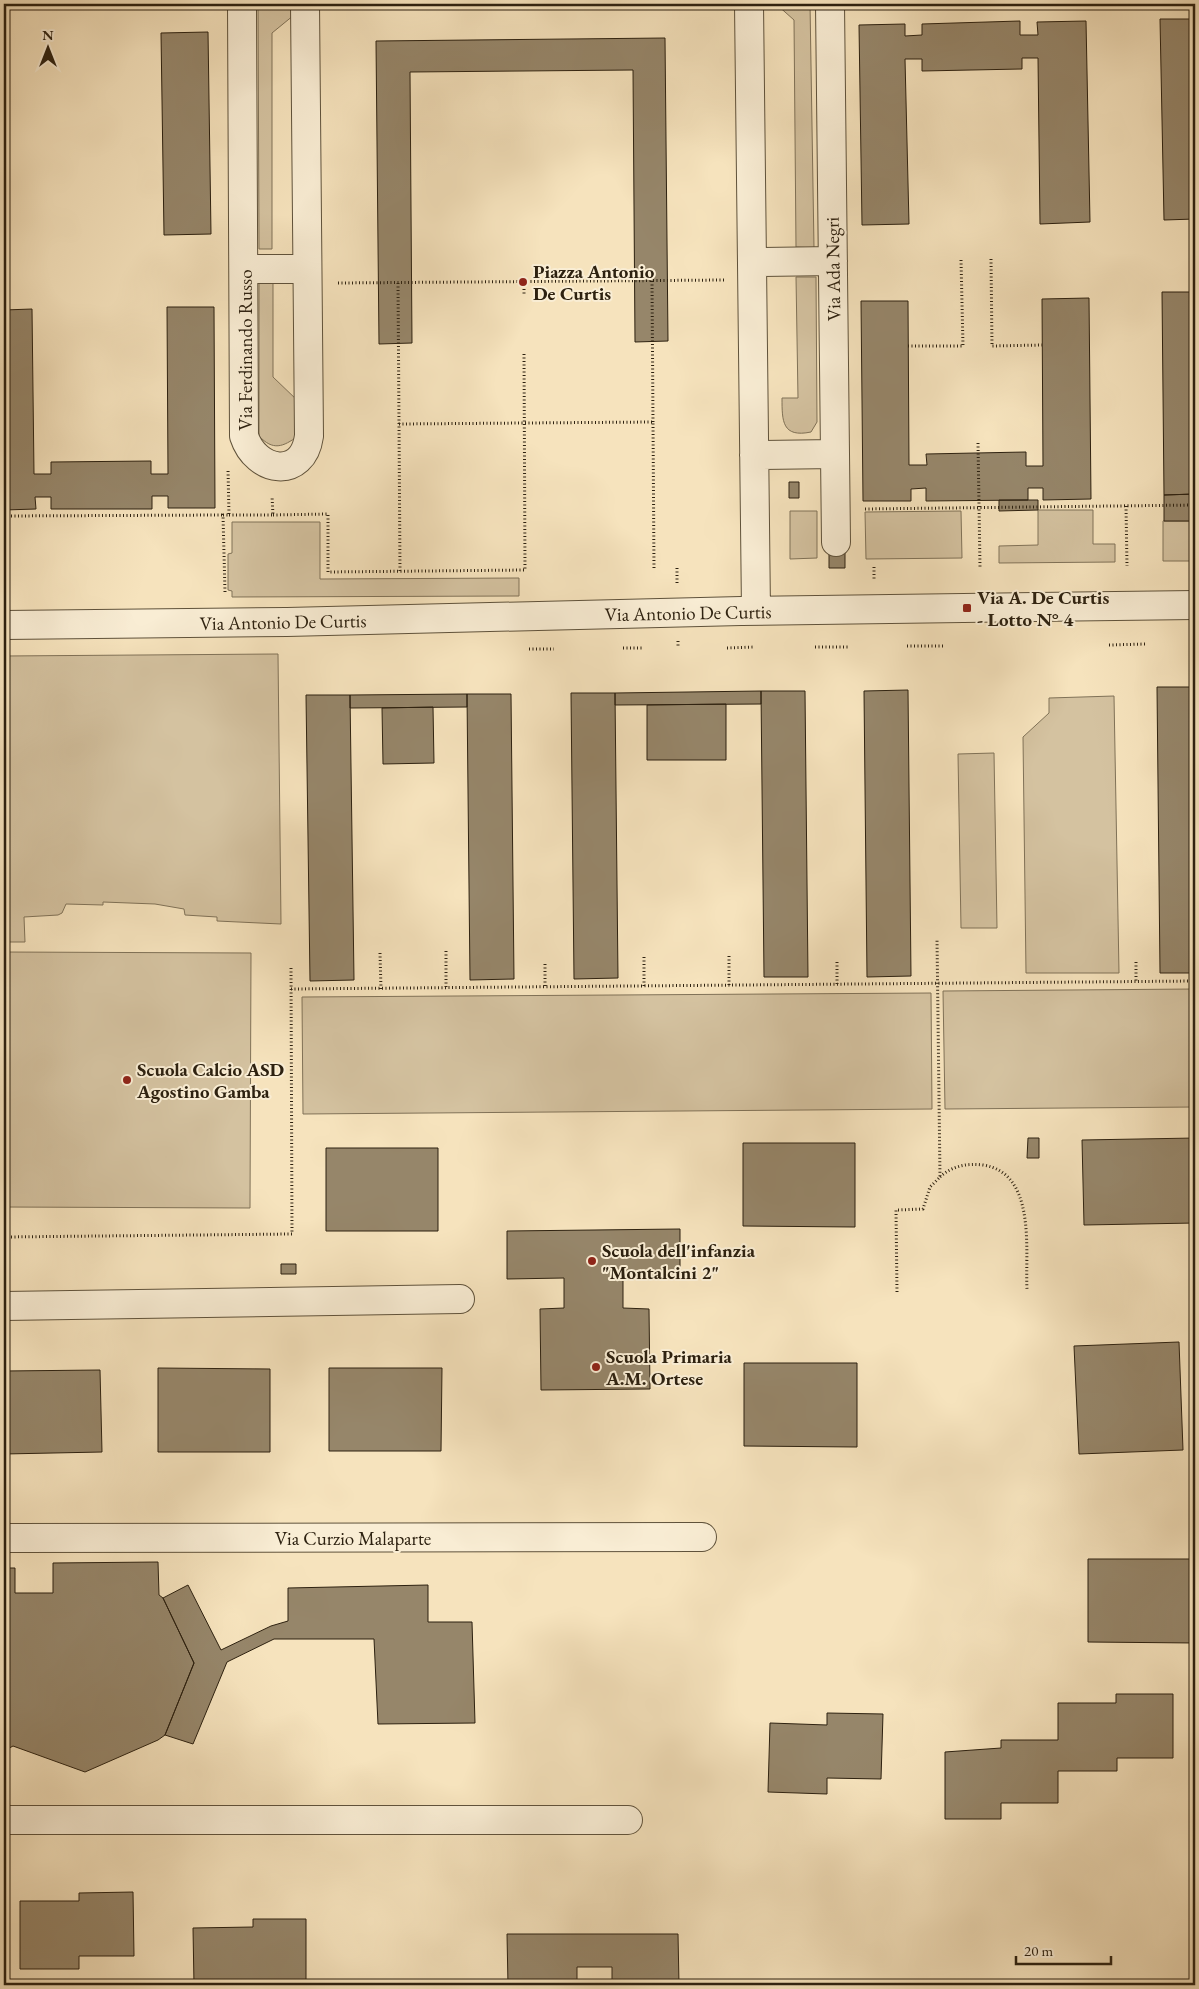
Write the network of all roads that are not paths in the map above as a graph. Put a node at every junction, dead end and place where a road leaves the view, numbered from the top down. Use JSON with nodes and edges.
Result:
{"nodes":[{"id":1,"x":242,"y":4,"type":"edge"},
{"id":2,"x":305,"y":4,"type":"edge"},
{"id":3,"x":749,"y":4,"type":"edge"},
{"id":4,"x":830,"y":4,"type":"edge"},
{"id":5,"x":833,"y":261,"type":"junction"},
{"id":6,"x":244,"y":269,"type":"junction"},
{"id":7,"x":752,"y":271,"type":"junction"},
{"id":8,"x":307,"y":276,"type":"junction"},
{"id":9,"x":835,"y":454,"type":"junction"},
{"id":10,"x":754,"y":455,"type":"junction"},
{"id":11,"x":836,"y":542,"type":"dead end"},
{"id":12,"x":1195,"y":605,"type":"edge"},
{"id":13,"x":756,"y":612,"type":"junction"},
{"id":14,"x":4,"y":625,"type":"edge"},
{"id":15,"x":460,"y":1299,"type":"dead end"},
{"id":16,"x":4,"y":1306,"type":"edge"},
{"id":17,"x":702,"y":1537,"type":"dead end"},
{"id":18,"x":4,"y":1538,"type":"edge"},
{"id":19,"x":4,"y":1820,"type":"edge"},
{"id":20,"x":628,"y":1820,"type":"dead end"}],
"edges":[{"from":1,"to":6,"type":"street","name":"Via Ferdinando Russo"},
{"from":2,"to":8,"type":"street"},
{"from":3,"to":7,"type":"street"},
{"from":4,"to":5,"type":"street","name":"Via Ada Negri"},
{"from":5,"to":7,"type":"street"},
{"from":5,"to":9,"type":"street","name":"Via Ada Negri"},
{"from":6,"to":8,"type":"street"},
{"from":6,"to":8,"type":"street","name":"Via Ferdinando Russo"},
{"from":7,"to":10,"type":"street"},
{"from":9,"to":10,"type":"street"},
{"from":9,"to":11,"type":"street","name":"Via Ada Negri"},
{"from":10,"to":13,"type":"street"},
{"from":12,"to":13,"type":"street","name":"Via Antonio De Curtis"},
{"from":13,"to":14,"type":"street","name":"Via Antonio De Curtis"},
{"from":15,"to":16,"type":"street"},
{"from":17,"to":18,"type":"street","name":"Via Curzio Malaparte"},
{"from":19,"to":20,"type":"street"}]}
